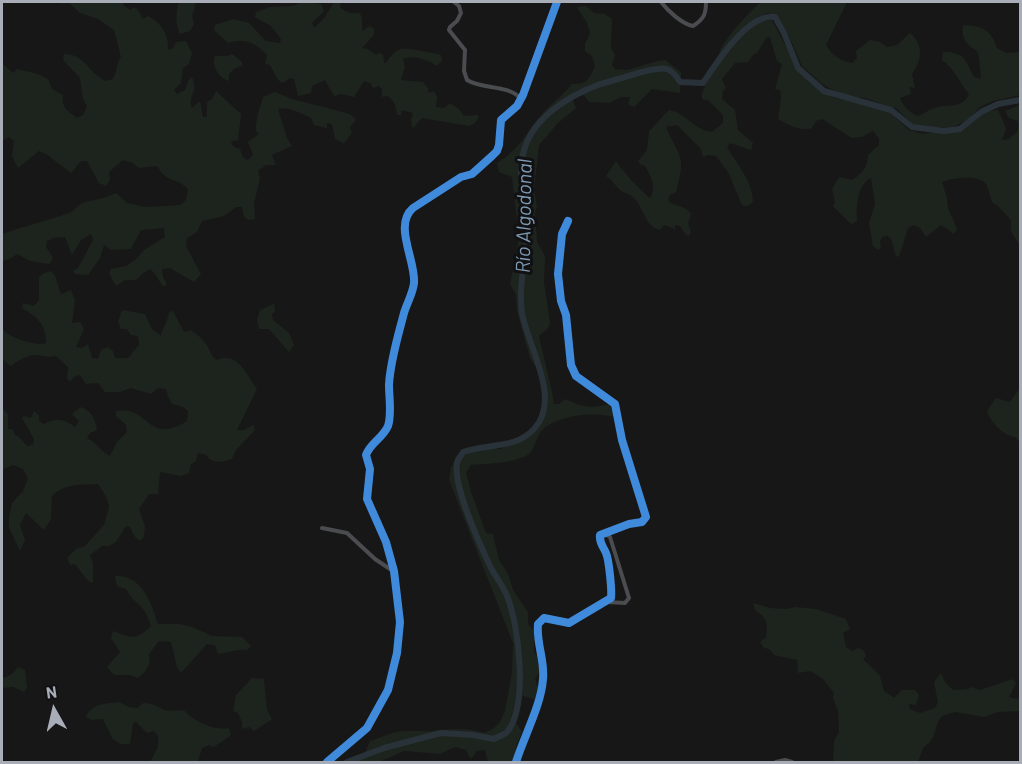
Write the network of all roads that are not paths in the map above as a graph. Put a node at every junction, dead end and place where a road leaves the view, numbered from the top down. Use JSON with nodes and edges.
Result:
{"nodes":[{"id":1,"x":454,"y":2,"type":"edge"},
{"id":2,"x":557,"y":2,"type":"edge"},
{"id":3,"x":661,"y":2,"type":"edge"},
{"id":4,"x":706,"y":2,"type":"edge"},
{"id":5,"x":521,"y":99,"type":"junction"},
{"id":6,"x":568,"y":221,"type":"dead end"},
{"id":7,"x":322,"y":528,"type":"dead end"},
{"id":8,"x":602,"y":533,"type":"junction"},
{"id":9,"x":394,"y":571,"type":"junction"},
{"id":10,"x":605,"y":602,"type":"junction"},
{"id":11,"x":327,"y":762,"type":"edge"},
{"id":12,"x":516,"y":762,"type":"edge"},
{"id":13,"x":776,"y":762,"type":"edge"},
{"id":14,"x":792,"y":762,"type":"edge"}],
"edges":[{"from":1,"to":5,"type":"street"},
{"from":2,"to":5,"type":"street"},
{"from":3,"to":4,"type":"street"},
{"from":5,"to":9,"type":"street"},
{"from":6,"to":8,"type":"street"},
{"from":7,"to":9,"type":"street"},
{"from":8,"to":10,"type":"street"},
{"from":8,"to":10,"type":"street"},
{"from":9,"to":11,"type":"street"},
{"from":10,"to":12,"type":"street"},
{"from":13,"to":14,"type":"street"}]}
